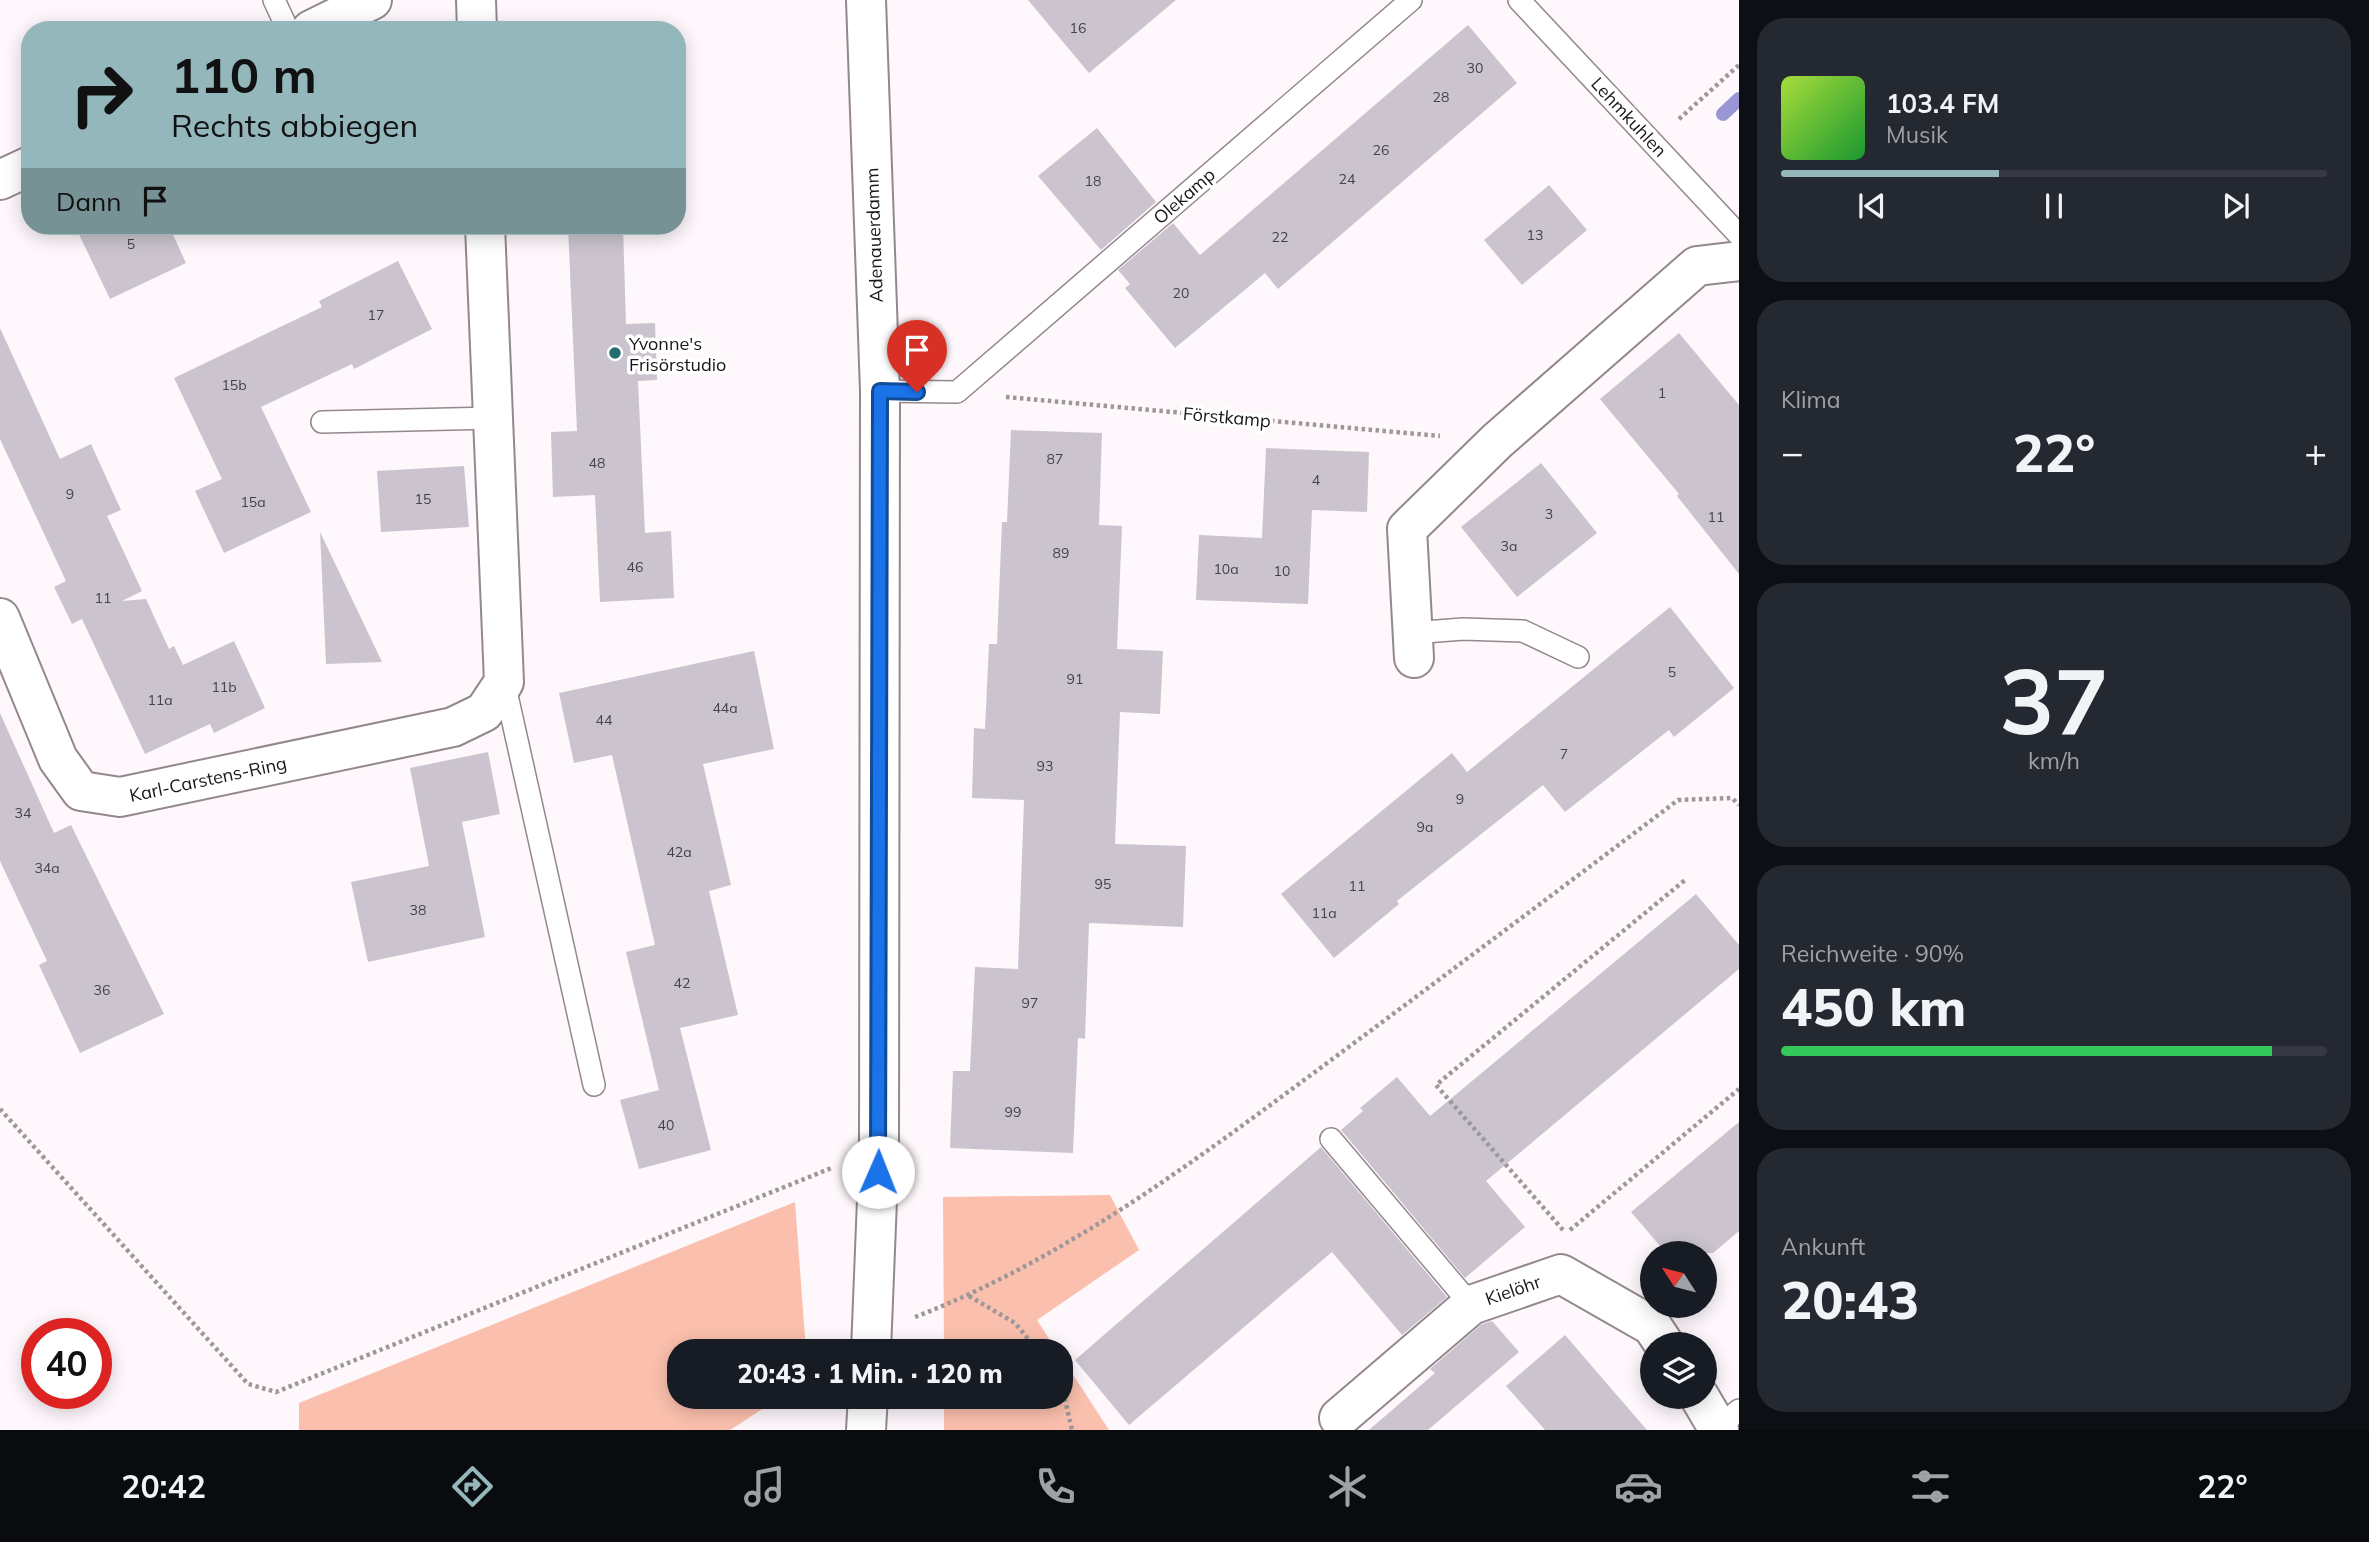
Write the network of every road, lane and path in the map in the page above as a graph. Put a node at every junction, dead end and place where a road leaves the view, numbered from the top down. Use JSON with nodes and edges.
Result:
{"nodes":[{"id":1,"x":274,"y":0,"type":"edge"},
{"id":2,"x":372,"y":0,"type":"edge"},
{"id":3,"x":476,"y":0,"type":"edge"},
{"id":4,"x":866,"y":0,"type":"edge"},
{"id":5,"x":1412,"y":0,"type":"edge"},
{"id":6,"x":1519,"y":0,"type":"edge"},
{"id":7,"x":284,"y":21,"type":"edge"},
{"id":8,"x":329,"y":21,"type":"edge"},
{"id":9,"x":477,"y":21,"type":"edge"},
{"id":10,"x":1739,"y":65,"type":"edge"},
{"id":11,"x":1653,"y":143,"type":"junction"},
{"id":12,"x":485,"y":235,"type":"edge"},
{"id":13,"x":1739,"y":235,"type":"edge"},
{"id":14,"x":1739,"y":261,"type":"edge"},
{"id":15,"x":880,"y":391,"type":"junction"},
{"id":16,"x":957,"y":392,"type":"junction"},
{"id":17,"x":494,"y":418,"type":"junction"},
{"id":18,"x":322,"y":422,"type":"dead end"},
{"id":19,"x":1497,"y":441,"type":"junction"},
{"id":20,"x":0,"y":618,"type":"edge"},
{"id":21,"x":1413,"y":646,"type":"joint"},
{"id":22,"x":1578,"y":657,"type":"dead end"},
{"id":23,"x":504,"y":682,"type":"junction"},
{"id":24,"x":1739,"y":805,"type":"edge"},
{"id":25,"x":1685,"y":880,"type":"dead end"},
{"id":26,"x":594,"y":1084,"type":"dead end"},
{"id":27,"x":1739,"y":1089,"type":"edge"},
{"id":28,"x":0,"y":1109,"type":"edge"},
{"id":29,"x":1331,"y":1139,"type":"dead end"},
{"id":30,"x":879,"y":1149,"type":"junction"},
{"id":31,"x":968,"y":1296,"type":"junction"},
{"id":32,"x":1471,"y":1304,"type":"junction"},
{"id":33,"x":1656,"y":1332,"type":"edge"},
{"id":34,"x":871,"y":1339,"type":"edge"},
{"id":35,"x":877,"y":1339,"type":"edge"},
{"id":36,"x":1028,"y":1339,"type":"edge"},
{"id":37,"x":867,"y":1409,"type":"edge"},
{"id":38,"x":1067,"y":1409,"type":"edge"},
{"id":39,"x":1338,"y":1426,"type":"edge"},
{"id":40,"x":866,"y":1430,"type":"edge"},
{"id":41,"x":1072,"y":1430,"type":"edge"}],
"edges":[{"from":1,"to":7,"type":"lane"},
{"from":2,"to":8,"type":"street"},
{"from":3,"to":9,"type":"street"},
{"from":4,"to":15,"type":"street","name":"Adenauerdamm"},
{"from":5,"to":16,"type":"lane","name":"Olekamp"},
{"from":6,"to":11,"type":"lane","name":"Lehmkuhlen"},
{"from":10,"to":11,"type":"path"},
{"from":11,"to":13,"type":"lane","name":"Lehmkuhlen"},
{"from":12,"to":17,"type":"street"},
{"from":14,"to":19,"type":"street"},
{"from":15,"to":16,"type":"lane"},
{"from":15,"to":30,"type":"street","name":"Adenauerdamm"},
{"from":16,"to":19,"type":"path","name":"Förstkamp"},
{"from":17,"to":18,"type":"lane"},
{"from":17,"to":23,"type":"street"},
{"from":19,"to":21,"type":"street"},
{"from":20,"to":23,"type":"street","name":"Karl-Carstens-Ring"},
{"from":21,"to":22,"type":"lane"},
{"from":23,"to":26,"type":"lane"},
{"from":24,"to":31,"type":"path"},
{"from":25,"to":27,"type":"path"},
{"from":28,"to":30,"type":"path"},
{"from":29,"to":32,"type":"lane"},
{"from":30,"to":34,"type":"street","name":"Adenauerdamm"},
{"from":31,"to":35,"type":"path"},
{"from":31,"to":36,"type":"path"},
{"from":32,"to":33,"type":"street","name":"Kielöhr"},
{"from":32,"to":39,"type":"street","name":"Kielöhr"},
{"from":37,"to":40,"type":"street"},
{"from":38,"to":41,"type":"path"}]}
